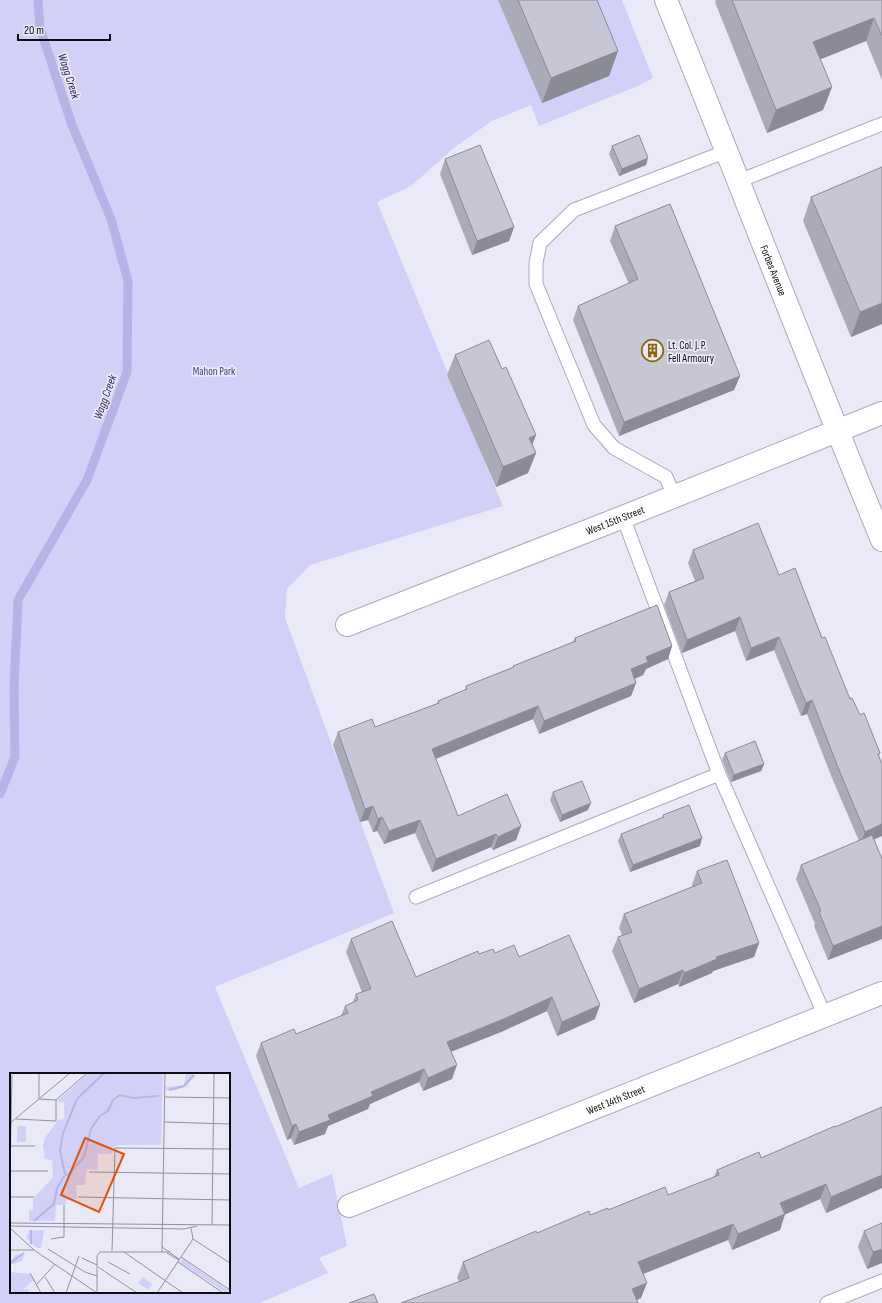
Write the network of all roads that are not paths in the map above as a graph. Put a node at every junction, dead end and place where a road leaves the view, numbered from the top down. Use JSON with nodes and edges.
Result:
{"nodes":[{"id":1,"x":666,"y":0,"type":"edge"},
{"id":2,"x":882,"y":124,"type":"edge"},
{"id":3,"x":727,"y":152,"type":"junction"},
{"id":4,"x":739,"y":181,"type":"junction"},
{"id":5,"x":882,"y":413,"type":"edge"},
{"id":6,"x":837,"y":431,"type":"junction"},
{"id":7,"x":674,"y":496,"type":"junction"},
{"id":8,"x":623,"y":517,"type":"junction"},
{"id":9,"x":882,"y":540,"type":"edge"},
{"id":10,"x":347,"y":624,"type":"dead end"},
{"id":11,"x":719,"y":774,"type":"junction"},
{"id":12,"x":416,"y":898,"type":"dead end"},
{"id":13,"x":882,"y":993,"type":"edge"},
{"id":14,"x":825,"y":1016,"type":"junction"},
{"id":15,"x":349,"y":1206,"type":"dead end"},
{"id":16,"x":882,"y":1281,"type":"edge"},
{"id":17,"x":828,"y":1303,"type":"edge"}],
"edges":[{"from":1,"to":3,"type":"street","name":"Forbes Avenue"},
{"from":2,"to":4,"type":"lane"},
{"from":3,"to":4,"type":"street","name":"Forbes Avenue"},
{"from":3,"to":7,"type":"lane"},
{"from":4,"to":6,"type":"street","name":"Forbes Avenue"},
{"from":5,"to":6,"type":"street","name":"West 15th Street"},
{"from":6,"to":7,"type":"street","name":"West 15th Street"},
{"from":6,"to":9,"type":"street","name":"Forbes Avenue"},
{"from":7,"to":8,"type":"street","name":"West 15th Street"},
{"from":8,"to":10,"type":"street","name":"West 15th Street"},
{"from":8,"to":11,"type":"lane"},
{"from":11,"to":12,"type":"lane"},
{"from":11,"to":14,"type":"lane"},
{"from":13,"to":14,"type":"street","name":"West 14th Street"},
{"from":14,"to":15,"type":"street","name":"West 14th Street"},
{"from":16,"to":17,"type":"lane"}]}
